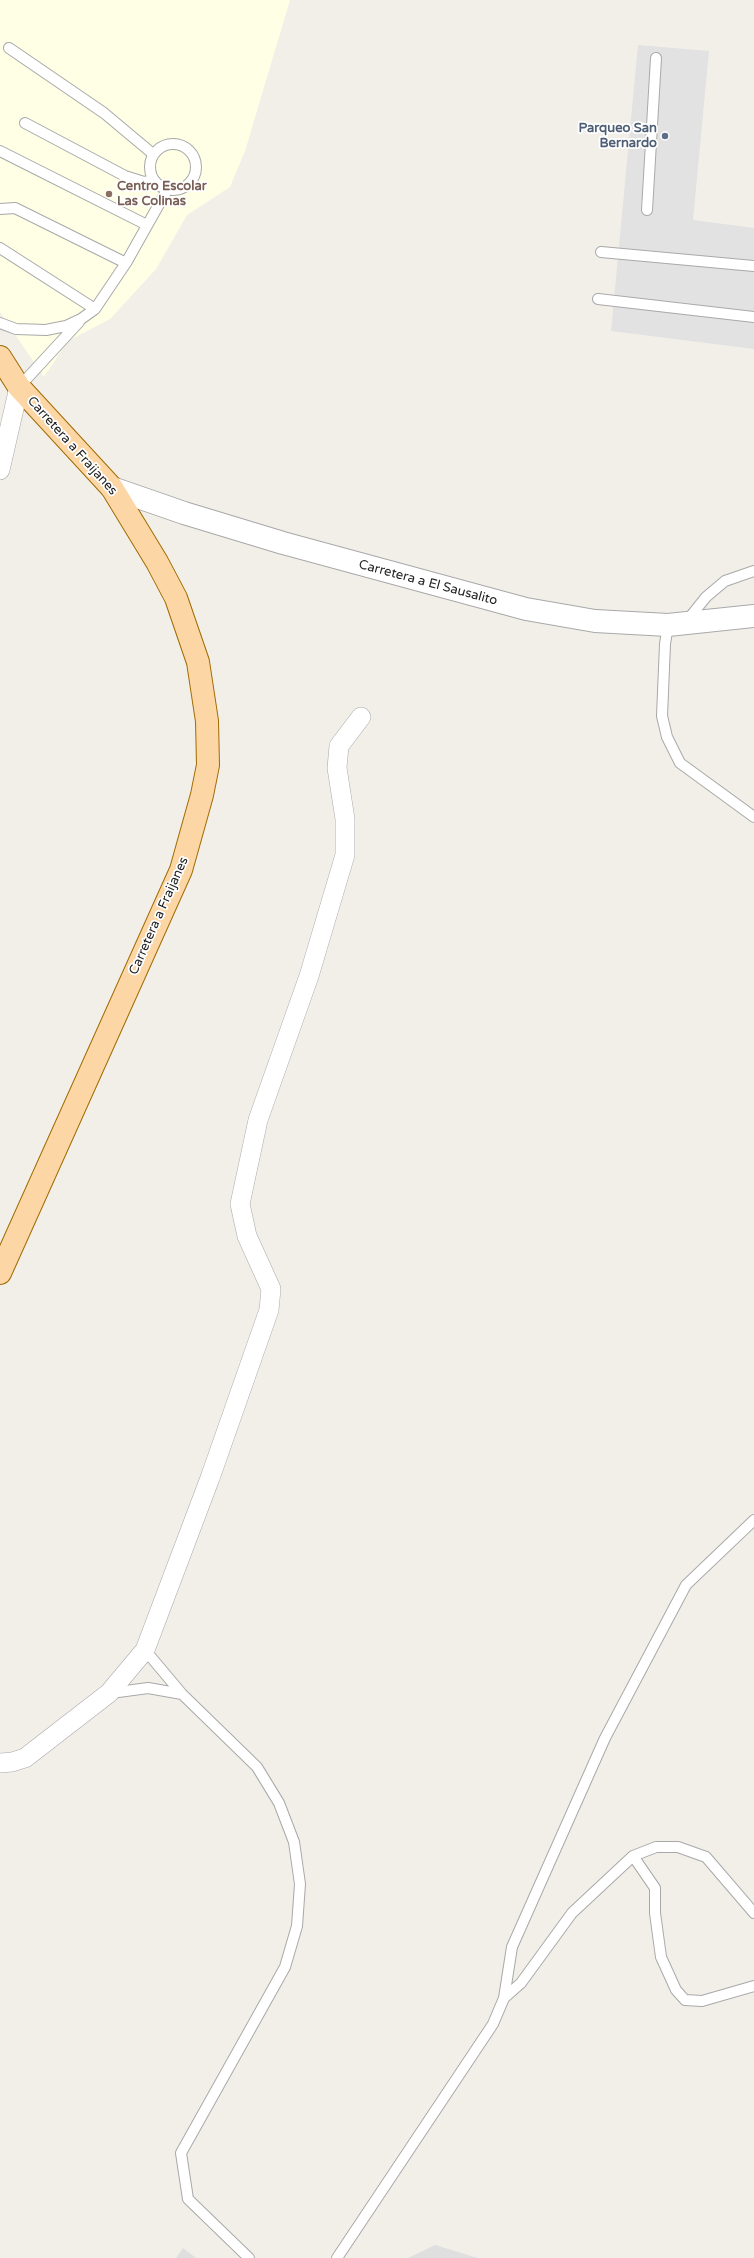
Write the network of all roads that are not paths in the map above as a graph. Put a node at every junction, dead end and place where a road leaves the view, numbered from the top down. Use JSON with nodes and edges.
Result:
{"nodes":[{"id":1,"x":9,"y":48,"type":"dead end"},
{"id":2,"x":656,"y":58,"type":"dead end"},
{"id":3,"x":25,"y":123,"type":"dead end"},
{"id":4,"x":0,"y":151,"type":"edge"},
{"id":5,"x":153,"y":154,"type":"junction"},
{"id":6,"x":152,"y":180,"type":"junction"},
{"id":7,"x":168,"y":190,"type":"junction"},
{"id":8,"x":0,"y":208,"type":"edge"},
{"id":9,"x":647,"y":210,"type":"dead end"},
{"id":10,"x":148,"y":225,"type":"junction"},
{"id":11,"x":0,"y":248,"type":"edge"},
{"id":12,"x":600,"y":252,"type":"dead end"},
{"id":13,"x":126,"y":263,"type":"junction"},
{"id":14,"x":754,"y":266,"type":"edge"},
{"id":15,"x":598,"y":299,"type":"dead end"},
{"id":16,"x":95,"y":309,"type":"junction"},
{"id":17,"x":754,"y":317,"type":"edge"},
{"id":18,"x":81,"y":319,"type":"junction"},
{"id":19,"x":0,"y":323,"type":"edge"},
{"id":20,"x":0,"y":358,"type":"edge"},
{"id":21,"x":19,"y":387,"type":"junction"},
{"id":22,"x":0,"y":470,"type":"edge"},
{"id":23,"x":112,"y":488,"type":"junction"},
{"id":24,"x":754,"y":571,"type":"edge"},
{"id":25,"x":754,"y":616,"type":"edge"},
{"id":26,"x":676,"y":625,"type":"junction"},
{"id":27,"x":361,"y":717,"type":"dead end"},
{"id":28,"x":754,"y":817,"type":"edge"},
{"id":29,"x":0,"y":1273,"type":"edge"},
{"id":30,"x":754,"y":1520,"type":"edge"},
{"id":31,"x":145,"y":1650,"type":"junction"},
{"id":32,"x":109,"y":1693,"type":"junction"},
{"id":33,"x":182,"y":1694,"type":"junction"},
{"id":34,"x":0,"y":1763,"type":"edge"},
{"id":35,"x":634,"y":1856,"type":"junction"},
{"id":36,"x":754,"y":1913,"type":"edge"},
{"id":37,"x":754,"y":1986,"type":"edge"},
{"id":38,"x":504,"y":1998,"type":"junction"},
{"id":39,"x":249,"y":2258,"type":"edge"},
{"id":40,"x":337,"y":2258,"type":"edge"}],
"edges":[{"from":1,"to":5,"type":"lane"},
{"from":2,"to":9,"type":"lane"},
{"from":3,"to":6,"type":"lane"},
{"from":4,"to":10,"type":"lane"},
{"from":5,"to":6,"type":"lane"},
{"from":5,"to":7,"type":"lane"},
{"from":6,"to":7,"type":"lane"},
{"from":7,"to":10,"type":"lane"},
{"from":8,"to":13,"type":"lane"},
{"from":10,"to":13,"type":"lane"},
{"from":11,"to":16,"type":"lane"},
{"from":12,"to":14,"type":"lane"},
{"from":13,"to":16,"type":"lane"},
{"from":15,"to":17,"type":"lane"},
{"from":16,"to":18,"type":"lane"},
{"from":18,"to":19,"type":"lane"},
{"from":18,"to":21,"type":"lane"},
{"from":20,"to":21,"type":"main road","name":"Carretera a Fraijanes"},
{"from":21,"to":22,"type":"street"},
{"from":21,"to":23,"type":"main road","name":"Carretera a Fraijanes"},
{"from":23,"to":26,"type":"street","name":"Carretera a El Sausalito"},
{"from":23,"to":29,"type":"main road","name":"Carretera a Fraijanes"},
{"from":24,"to":26,"type":"lane"},
{"from":25,"to":26,"type":"street","name":"Carretera a El Sausalito"},
{"from":26,"to":28,"type":"lane"},
{"from":27,"to":31,"type":"street"},
{"from":30,"to":38,"type":"lane"},
{"from":31,"to":32,"type":"street"},
{"from":31,"to":33,"type":"lane"},
{"from":32,"to":33,"type":"lane"},
{"from":32,"to":34,"type":"street"},
{"from":33,"to":39,"type":"lane"},
{"from":35,"to":36,"type":"lane"},
{"from":35,"to":37,"type":"lane"},
{"from":35,"to":38,"type":"lane"},
{"from":38,"to":40,"type":"lane"}]}
